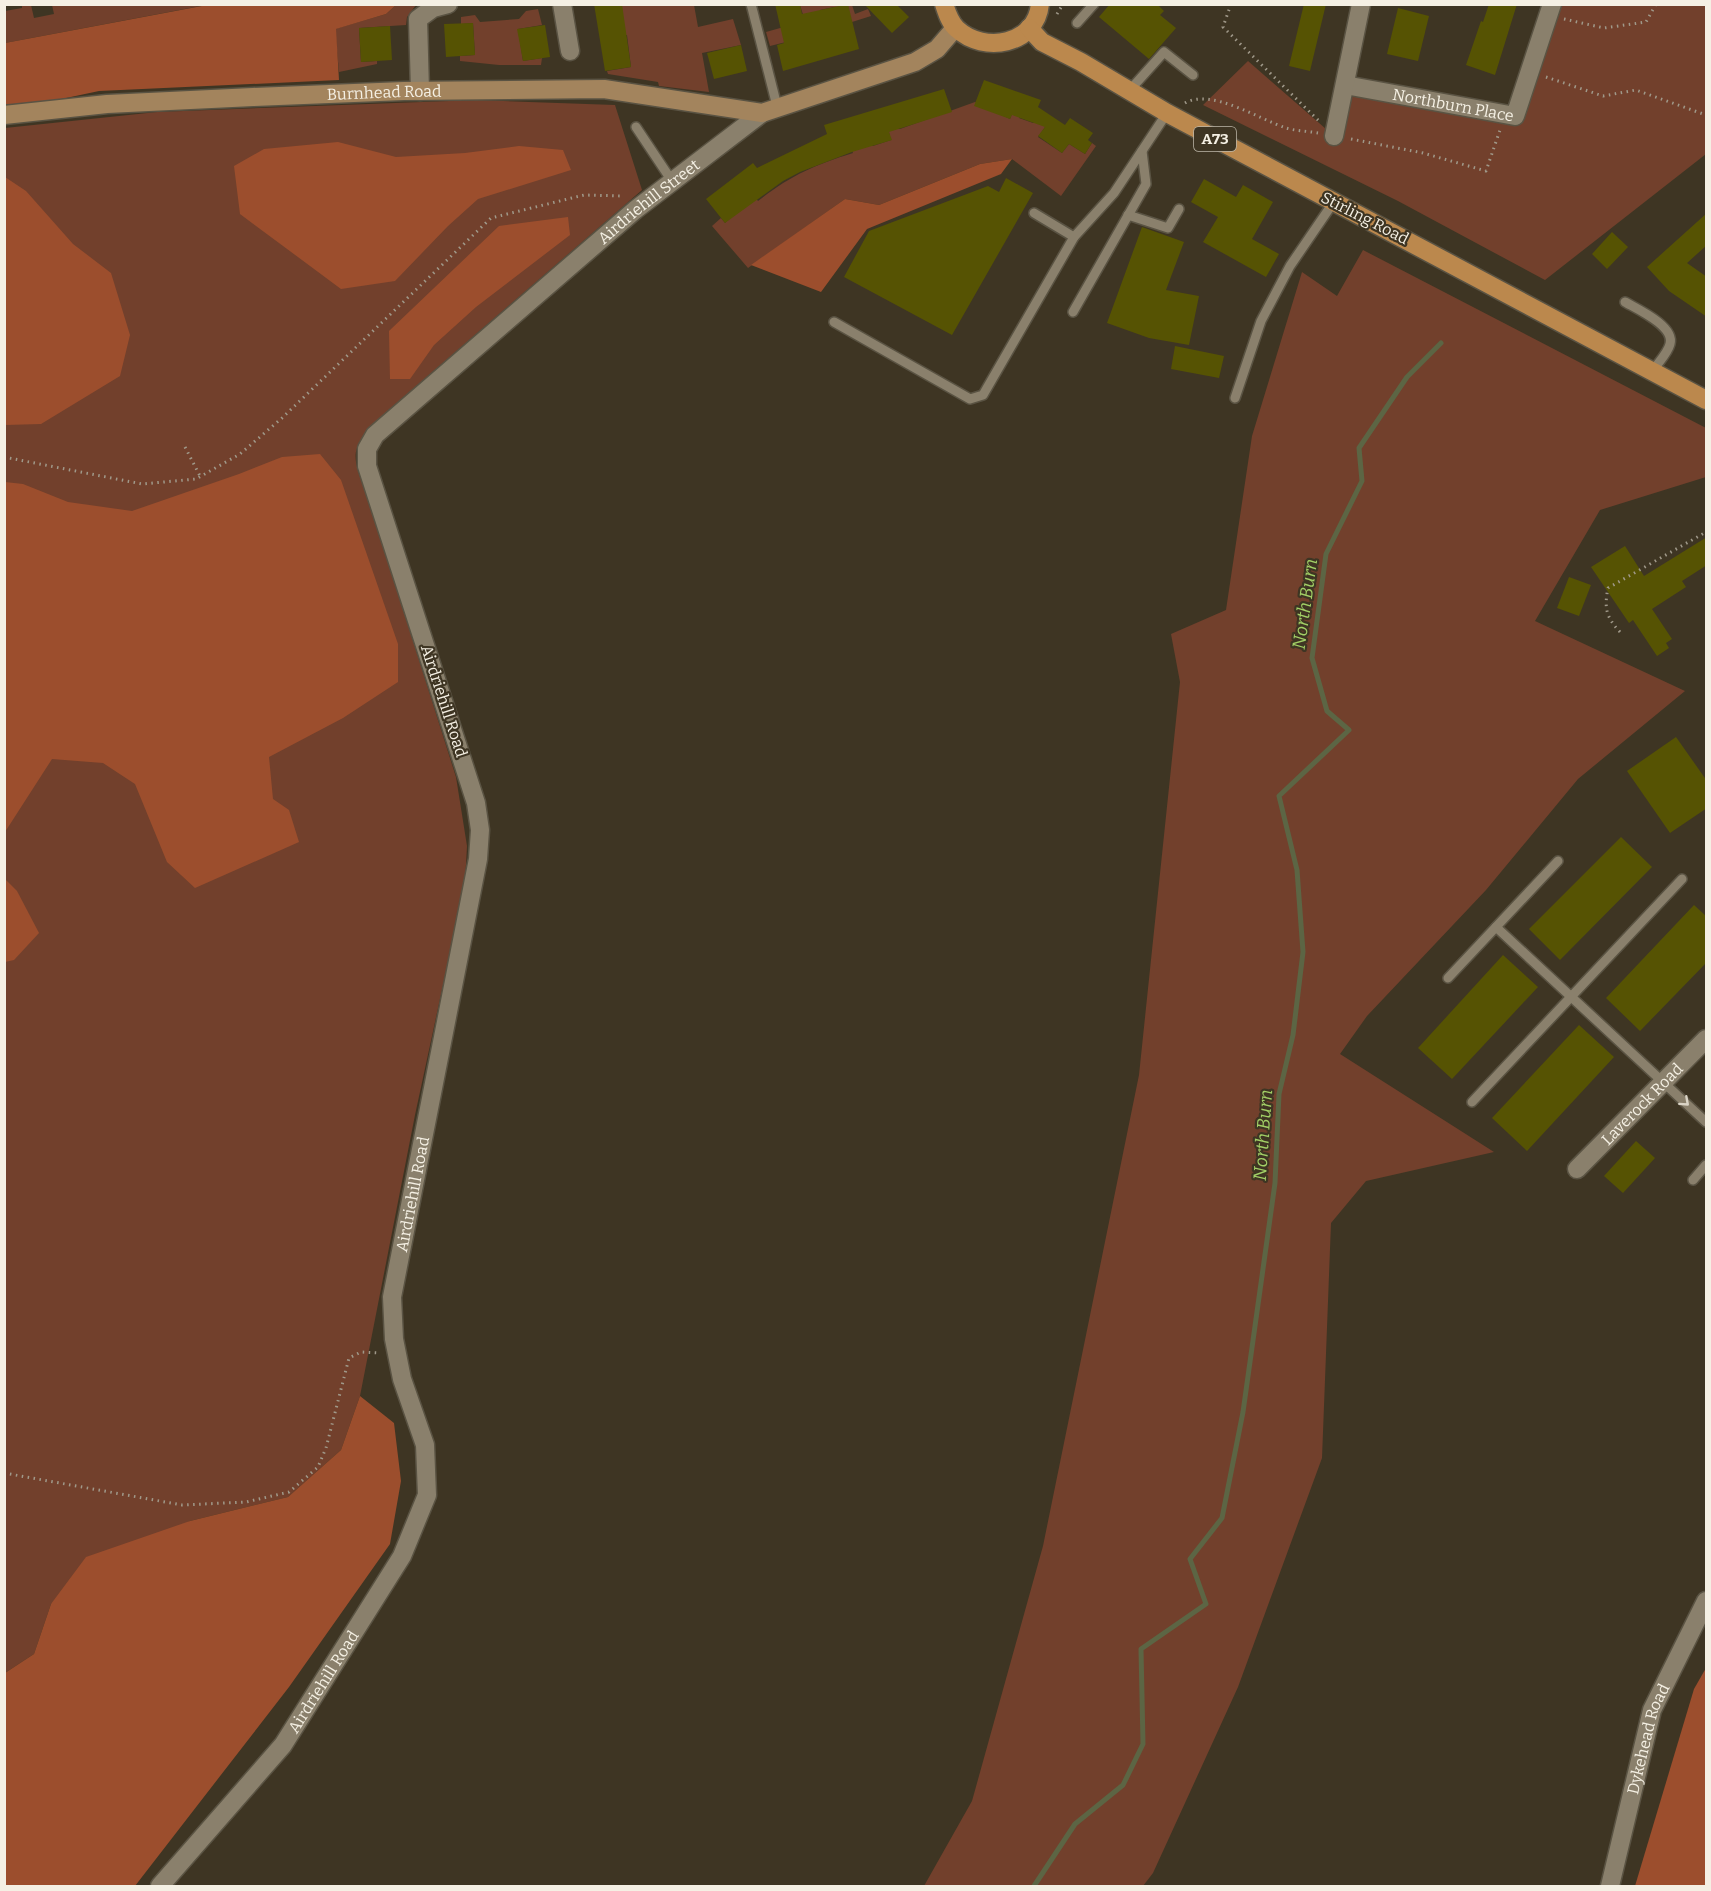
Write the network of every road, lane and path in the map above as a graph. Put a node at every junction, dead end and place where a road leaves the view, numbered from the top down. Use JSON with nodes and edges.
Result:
{"nodes":[{"id":1,"x":448,"y":4,"type":"edge"},
{"id":2,"x":562,"y":4,"type":"edge"},
{"id":3,"x":751,"y":4,"type":"edge"},
{"id":4,"x":944,"y":4,"type":"edge"},
{"id":5,"x":1041,"y":4,"type":"edge"},
{"id":6,"x":1094,"y":4,"type":"edge"},
{"id":7,"x":1231,"y":4,"type":"edge"},
{"id":8,"x":1361,"y":4,"type":"edge"},
{"id":9,"x":1656,"y":4,"type":"edge"},
{"id":10,"x":1551,"y":9,"type":"edge"},
{"id":11,"x":1077,"y":23,"type":"dead end"},
{"id":12,"x":955,"y":28,"type":"junction"},
{"id":13,"x":1029,"y":28,"type":"junction"},
{"id":14,"x":570,"y":51,"type":"dead end"},
{"id":15,"x":1530,"y":71,"type":"junction"},
{"id":16,"x":1193,"y":75,"type":"dead end"},
{"id":17,"x":1345,"y":85,"type":"junction"},
{"id":18,"x":420,"y":91,"type":"junction"},
{"id":19,"x":1129,"y":91,"type":"junction"},
{"id":20,"x":770,"y":110,"type":"junction"},
{"id":21,"x":1167,"y":113,"type":"junction"},
{"id":22,"x":1506,"y":114,"type":"junction"},
{"id":23,"x":4,"y":115,"type":"edge"},
{"id":24,"x":1707,"y":115,"type":"edge"},
{"id":25,"x":636,"y":128,"type":"dead end"},
{"id":26,"x":1334,"y":136,"type":"junction"},
{"id":27,"x":1142,"y":151,"type":"junction"},
{"id":28,"x":672,"y":181,"type":"junction"},
{"id":29,"x":1333,"y":203,"type":"junction"},
{"id":30,"x":1179,"y":209,"type":"dead end"},
{"id":31,"x":635,"y":210,"type":"junction"},
{"id":32,"x":1034,"y":213,"type":"dead end"},
{"id":33,"x":1128,"y":215,"type":"junction"},
{"id":34,"x":1074,"y":237,"type":"junction"},
{"id":35,"x":1625,"y":302,"type":"dead end"},
{"id":36,"x":1074,"y":312,"type":"dead end"},
{"id":37,"x":834,"y":322,"type":"dead end"},
{"id":38,"x":1652,"y":372,"type":"junction"},
{"id":39,"x":1235,"y":398,"type":"dead end"},
{"id":40,"x":1707,"y":400,"type":"edge"},
{"id":41,"x":375,"y":435,"type":"joint"},
{"id":42,"x":185,"y":447,"type":"dead end"},
{"id":43,"x":4,"y":457,"type":"edge"},
{"id":44,"x":200,"y":476,"type":"junction"},
{"id":45,"x":1707,"y":532,"type":"edge"},
{"id":46,"x":1620,"y":632,"type":"dead end"},
{"id":47,"x":1558,"y":861,"type":"dead end"},
{"id":48,"x":1682,"y":879,"type":"dead end"},
{"id":49,"x":1496,"y":927,"type":"junction"},
{"id":50,"x":1448,"y":978,"type":"dead end"},
{"id":51,"x":1571,"y":995,"type":"junction"},
{"id":52,"x":1707,"y":1039,"type":"edge"},
{"id":53,"x":1663,"y":1083,"type":"junction"},
{"id":54,"x":1472,"y":1102,"type":"dead end"},
{"id":55,"x":1707,"y":1122,"type":"edge"},
{"id":56,"x":1707,"y":1165,"type":"edge"},
{"id":57,"x":1577,"y":1169,"type":"dead end"},
{"id":58,"x":1693,"y":1180,"type":"dead end"},
{"id":59,"x":398,"y":1360,"type":"junction"},
{"id":60,"x":4,"y":1473,"type":"edge"},
{"id":61,"x":1707,"y":1601,"type":"edge"},
{"id":62,"x":160,"y":1887,"type":"edge"},
{"id":63,"x":1610,"y":1887,"type":"edge"}],
"edges":[{"from":1,"to":18,"type":"street"},
{"from":2,"to":14,"type":"street"},
{"from":3,"to":20,"type":"lane"},
{"from":4,"to":12,"type":"main road"},
{"from":5,"to":13,"type":"main road"},
{"from":6,"to":11,"type":"lane"},
{"from":7,"to":26,"type":"path"},
{"from":8,"to":17,"type":"street"},
{"from":9,"to":10,"type":"path"},
{"from":10,"to":15,"type":"street","name":"Northburn Place"},
{"from":12,"to":13,"type":"main road"},
{"from":12,"to":20,"type":"main road","name":"Airdriehill Street"},
{"from":13,"to":19,"type":"main road","name":"Stirling Road","number":"A73"},
{"from":15,"to":22,"type":"street","name":"Northburn Place"},
{"from":15,"to":24,"type":"path"},
{"from":16,"to":19,"type":"lane"},
{"from":17,"to":22,"type":"street","name":"Northburn Place"},
{"from":17,"to":26,"type":"street"},
{"from":18,"to":20,"type":"main road","name":"Burnhead Road"},
{"from":18,"to":23,"type":"main road","name":"Burnhead Road"},
{"from":19,"to":21,"type":"main road","name":"Stirling Road","number":"A73"},
{"from":20,"to":28,"type":"street","name":"Airdriehill Street"},
{"from":21,"to":26,"type":"path"},
{"from":21,"to":27,"type":"lane"},
{"from":21,"to":29,"type":"main road","name":"Stirling Road","number":"A73"},
{"from":22,"to":26,"type":"path"},
{"from":25,"to":28,"type":"lane"},
{"from":27,"to":33,"type":"lane"},
{"from":27,"to":34,"type":"lane"},
{"from":28,"to":31,"type":"street","name":"Airdriehill Street"},
{"from":29,"to":38,"type":"main road","name":"Stirling Road","number":"A73"},
{"from":29,"to":39,"type":"lane"},
{"from":30,"to":33,"type":"lane"},
{"from":31,"to":41,"type":"street","name":"Airdriehill Street"},
{"from":31,"to":44,"type":"path"},
{"from":32,"to":34,"type":"lane"},
{"from":33,"to":36,"type":"lane"},
{"from":34,"to":37,"type":"lane"},
{"from":35,"to":38,"type":"lane"},
{"from":38,"to":40,"type":"main road","name":"Stirling Road","number":"A73"},
{"from":41,"to":59,"type":"street","name":"Airdriehill Road"},
{"from":42,"to":44,"type":"path"},
{"from":43,"to":44,"type":"path"},
{"from":45,"to":46,"type":"path"},
{"from":47,"to":49,"type":"lane"},
{"from":48,"to":51,"type":"lane"},
{"from":49,"to":50,"type":"lane"},
{"from":49,"to":51,"type":"lane"},
{"from":51,"to":53,"type":"lane"},
{"from":51,"to":54,"type":"lane"},
{"from":52,"to":53,"type":"street","name":"Laverock Road"},
{"from":53,"to":55,"type":"lane","one_way":true},
{"from":53,"to":57,"type":"street","name":"Laverock Road"},
{"from":56,"to":58,"type":"lane"},
{"from":59,"to":60,"type":"path"},
{"from":59,"to":62,"type":"street","name":"Airdriehill Road"},
{"from":61,"to":63,"type":"street","name":"Dykehead Road"}]}
